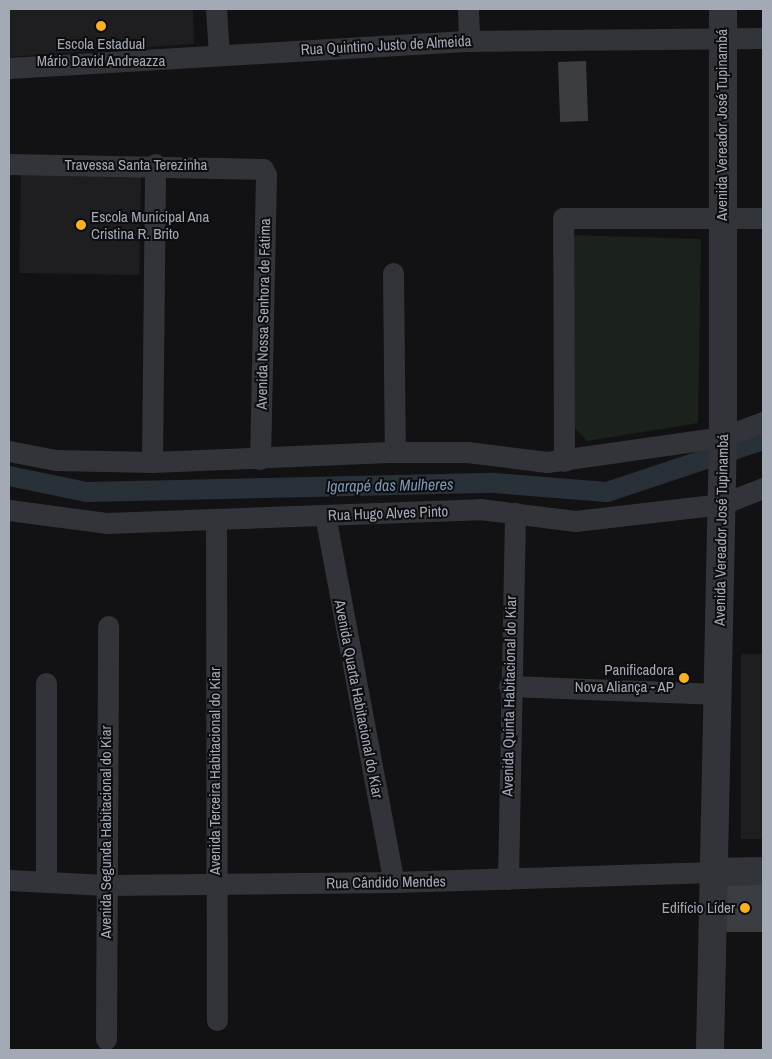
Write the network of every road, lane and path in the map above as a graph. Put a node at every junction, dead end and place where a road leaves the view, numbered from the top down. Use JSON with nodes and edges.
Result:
{"nodes":[{"id":1,"x":216,"y":9,"type":"edge"},
{"id":2,"x":468,"y":9,"type":"edge"},
{"id":3,"x":722,"y":9,"type":"edge"},
{"id":4,"x":722,"y":38,"type":"junction"},
{"id":5,"x":763,"y":38,"type":"edge"},
{"id":6,"x":469,"y":41,"type":"junction"},
{"id":7,"x":219,"y":55,"type":"junction"},
{"id":8,"x":9,"y":68,"type":"edge"},
{"id":9,"x":9,"y":164,"type":"edge"},
{"id":10,"x":155,"y":164,"type":"junction"},
{"id":11,"x":263,"y":169,"type":"joint"},
{"id":12,"x":721,"y":218,"type":"junction"},
{"id":13,"x":763,"y":218,"type":"edge"},
{"id":14,"x":393,"y":274,"type":"dead end"},
{"id":15,"x":763,"y":422,"type":"edge"},
{"id":16,"x":723,"y":442,"type":"junction"},
{"id":17,"x":9,"y":451,"type":"edge"},
{"id":18,"x":395,"y":452,"type":"junction"},
{"id":19,"x":260,"y":459,"type":"junction"},
{"id":20,"x":564,"y":461,"type":"junction"},
{"id":21,"x":152,"y":462,"type":"junction"},
{"id":22,"x":763,"y":488,"type":"edge"},
{"id":23,"x":722,"y":496,"type":"junction"},
{"id":24,"x":9,"y":510,"type":"edge"},
{"id":25,"x":515,"y":513,"type":"junction"},
{"id":26,"x":325,"y":515,"type":"junction"},
{"id":27,"x":216,"y":521,"type":"junction"},
{"id":28,"x":108,"y":626,"type":"dead end"},
{"id":29,"x":46,"y":683,"type":"dead end"},
{"id":30,"x":509,"y":686,"type":"junction"},
{"id":31,"x":719,"y":694,"type":"junction"},
{"id":32,"x":763,"y":871,"type":"edge"},
{"id":33,"x":713,"y":872,"type":"junction"},
{"id":34,"x":508,"y":879,"type":"junction"},
{"id":35,"x":9,"y":880,"type":"edge"},
{"id":36,"x":46,"y":882,"type":"junction"},
{"id":37,"x":394,"y":882,"type":"junction"},
{"id":38,"x":215,"y":884,"type":"junction"},
{"id":39,"x":106,"y":885,"type":"junction"},
{"id":40,"x":217,"y":1020,"type":"dead end"},
{"id":41,"x":106,"y":1039,"type":"dead end"},
{"id":42,"x":710,"y":1050,"type":"edge"}],
"edges":[{"from":1,"to":7,"type":"street"},
{"from":2,"to":6,"type":"street"},
{"from":3,"to":4,"type":"street","name":"Avenida Vereador José Tupinambá"},
{"from":4,"to":5,"type":"street","name":"Rua Quintino Justo de Almeida"},
{"from":4,"to":6,"type":"street","name":"Rua Quintino Justo de Almeida"},
{"from":4,"to":12,"type":"street","name":"Avenida Vereador José Tupinambá"},
{"from":6,"to":7,"type":"street","name":"Rua Quintino Justo de Almeida"},
{"from":7,"to":8,"type":"street","name":"Rua Quintino Justo de Almeida"},
{"from":9,"to":10,"type":"street","name":"Travessa Santa Terezinha"},
{"from":10,"to":11,"type":"street","name":"Travessa Santa Terezinha"},
{"from":10,"to":21,"type":"street"},
{"from":11,"to":19,"type":"street","name":"Avenida Nossa Senhora de Fátima"},
{"from":12,"to":13,"type":"street"},
{"from":12,"to":16,"type":"street","name":"Avenida Vereador José Tupinambá"},
{"from":12,"to":20,"type":"street"},
{"from":14,"to":18,"type":"street"},
{"from":15,"to":16,"type":"street"},
{"from":16,"to":20,"type":"street"},
{"from":16,"to":23,"type":"street","name":"Avenida Vereador José Tupinambá"},
{"from":17,"to":21,"type":"street"},
{"from":18,"to":19,"type":"street"},
{"from":18,"to":20,"type":"street"},
{"from":19,"to":21,"type":"street"},
{"from":22,"to":23,"type":"street","name":"Rua Hugo Alves Pinto"},
{"from":23,"to":25,"type":"street","name":"Rua Hugo Alves Pinto"},
{"from":23,"to":31,"type":"street","name":"Avenida Vereador José Tupinambá"},
{"from":24,"to":27,"type":"street","name":"Rua Hugo Alves Pinto"},
{"from":25,"to":26,"type":"street","name":"Rua Hugo Alves Pinto"},
{"from":25,"to":30,"type":"street","name":"Avenida Quinta Habitacional do Kiar"},
{"from":26,"to":27,"type":"street","name":"Rua Hugo Alves Pinto"},
{"from":26,"to":37,"type":"street","name":"Avenida Quarta Habitacional do Kiar"},
{"from":27,"to":38,"type":"street","name":"Avenida Terceira Habitacional do Kiar"},
{"from":28,"to":39,"type":"street","name":"Avenida Segunda Habitacional do Kiar"},
{"from":29,"to":36,"type":"street"},
{"from":30,"to":31,"type":"street"},
{"from":30,"to":34,"type":"street","name":"Avenida Quinta Habitacional do Kiar"},
{"from":31,"to":33,"type":"street","name":"Avenida Vereador José Tupinambá"},
{"from":32,"to":33,"type":"street","name":"Rua Cândido Mendes"},
{"from":33,"to":34,"type":"street","name":"Rua Cândido Mendes"},
{"from":33,"to":42,"type":"street","name":"Avenida Vereador José Tupinambá"},
{"from":34,"to":37,"type":"street","name":"Rua Cândido Mendes"},
{"from":35,"to":36,"type":"street","name":"Rua Cândido Mendes"},
{"from":36,"to":39,"type":"street","name":"Rua Cândido Mendes"},
{"from":37,"to":38,"type":"street","name":"Rua Cândido Mendes"},
{"from":38,"to":39,"type":"street","name":"Rua Cândido Mendes"},
{"from":38,"to":40,"type":"street","name":"Avenida Terceira Habitacional do Kiar"},
{"from":39,"to":41,"type":"street","name":"Avenida Segunda Habitacional do Kiar"}]}
